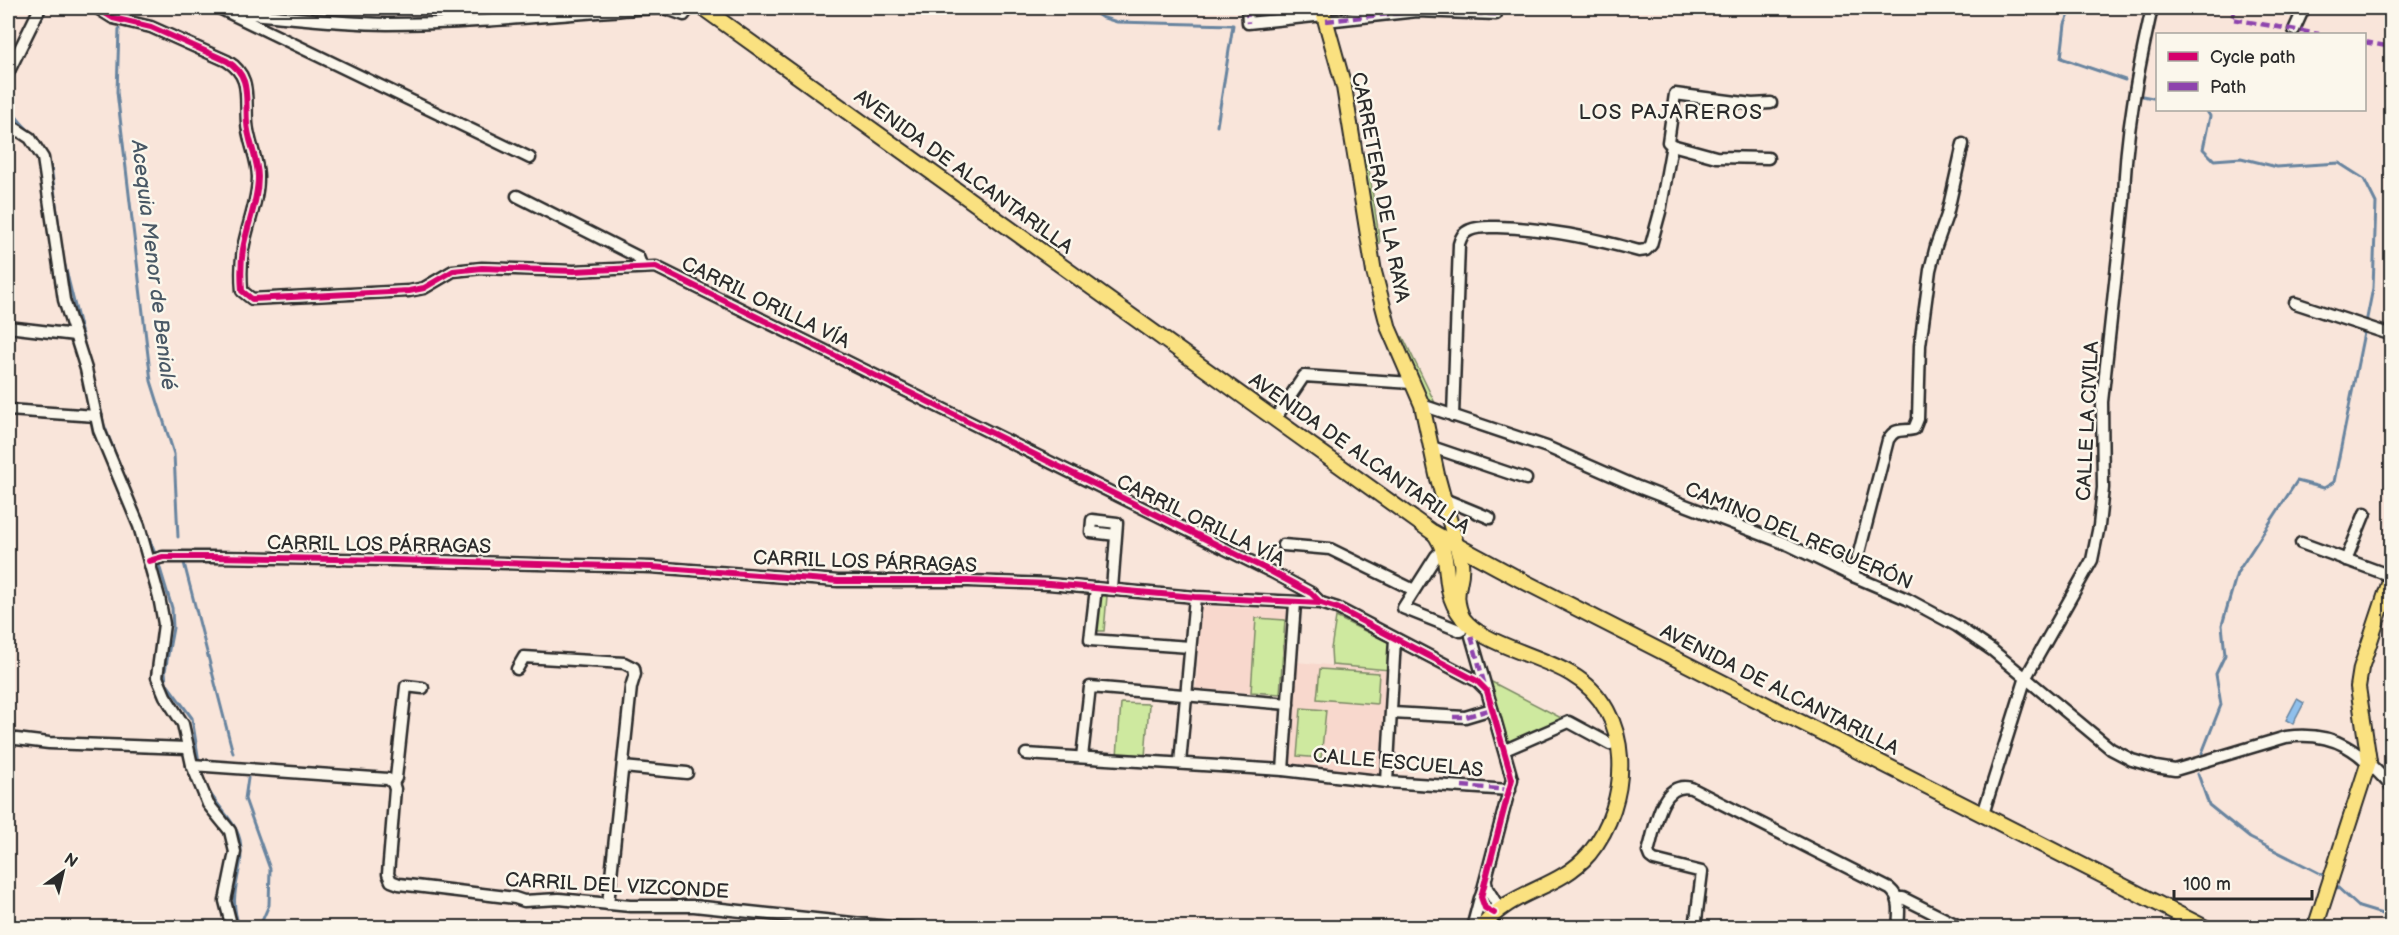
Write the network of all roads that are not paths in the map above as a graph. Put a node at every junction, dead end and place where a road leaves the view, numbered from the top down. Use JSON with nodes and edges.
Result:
{"nodes":[{"id":1,"x":40,"y":8,"type":"edge"},
{"id":2,"x":97,"y":8,"type":"edge"},
{"id":3,"x":689,"y":8,"type":"edge"},
{"id":4,"x":703,"y":8,"type":"edge"},
{"id":5,"x":1247,"y":8,"type":"edge"},
{"id":6,"x":2152,"y":8,"type":"edge"},
{"id":7,"x":2304,"y":8,"type":"edge"},
{"id":8,"x":224,"y":10,"type":"edge"},
{"id":9,"x":1324,"y":14,"type":"edge"},
{"id":10,"x":1496,"y":14,"type":"dead end"},
{"id":11,"x":2294,"y":30,"type":"dead end"},
{"id":12,"x":8,"y":73,"type":"edge"},
{"id":13,"x":1771,"y":103,"type":"dead end"},
{"id":14,"x":8,"y":121,"type":"edge"},
{"id":15,"x":1963,"y":144,"type":"dead end"},
{"id":16,"x":1672,"y":145,"type":"junction"},
{"id":17,"x":530,"y":158,"type":"dead end"},
{"id":18,"x":1768,"y":158,"type":"dead end"},
{"id":19,"x":517,"y":196,"type":"dead end"},
{"id":20,"x":642,"y":267,"type":"junction"},
{"id":21,"x":2295,"y":303,"type":"dead end"},
{"id":22,"x":8,"y":327,"type":"edge"},
{"id":23,"x":75,"y":335,"type":"junction"},
{"id":24,"x":2391,"y":335,"type":"edge"},
{"id":25,"x":1412,"y":383,"type":"junction"},
{"id":26,"x":1422,"y":405,"type":"junction"},
{"id":27,"x":8,"y":410,"type":"edge"},
{"id":28,"x":96,"y":416,"type":"junction"},
{"id":29,"x":1453,"y":416,"type":"junction"},
{"id":30,"x":1275,"y":418,"type":"junction"},
{"id":31,"x":1432,"y":447,"type":"junction"},
{"id":32,"x":1526,"y":479,"type":"dead end"},
{"id":33,"x":1444,"y":499,"type":"junction"},
{"id":34,"x":2365,"y":513,"type":"dead end"},
{"id":35,"x":1490,"y":518,"type":"dead end"},
{"id":36,"x":1116,"y":535,"type":"dead end"},
{"id":37,"x":2301,"y":543,"type":"dead end"},
{"id":38,"x":1283,"y":546,"type":"dead end"},
{"id":39,"x":1449,"y":547,"type":"junction"},
{"id":40,"x":2346,"y":560,"type":"junction"},
{"id":41,"x":149,"y":561,"type":"junction"},
{"id":42,"x":1489,"y":563,"type":"junction"},
{"id":43,"x":1446,"y":564,"type":"junction"},
{"id":44,"x":1462,"y":570,"type":"junction"},
{"id":45,"x":2391,"y":575,"type":"edge"},
{"id":46,"x":1853,"y":576,"type":"junction"},
{"id":47,"x":1096,"y":588,"type":"junction"},
{"id":48,"x":1112,"y":589,"type":"junction"},
{"id":49,"x":1414,"y":590,"type":"junction"},
{"id":50,"x":2388,"y":594,"type":"edge"},
{"id":51,"x":1195,"y":597,"type":"junction"},
{"id":52,"x":1295,"y":603,"type":"junction"},
{"id":53,"x":1321,"y":603,"type":"junction"},
{"id":54,"x":1465,"y":629,"type":"junction"},
{"id":55,"x":1395,"y":639,"type":"junction"},
{"id":56,"x":1190,"y":646,"type":"junction"},
{"id":57,"x":517,"y":669,"type":"dead end"},
{"id":58,"x":2026,"y":677,"type":"junction"},
{"id":59,"x":423,"y":688,"type":"dead end"},
{"id":60,"x":1487,"y":691,"type":"junction"},
{"id":61,"x":1186,"y":696,"type":"junction"},
{"id":62,"x":1288,"y":704,"type":"junction"},
{"id":63,"x":1492,"y":709,"type":"junction"},
{"id":64,"x":1392,"y":713,"type":"junction"},
{"id":65,"x":8,"y":738,"type":"edge"},
{"id":66,"x":1610,"y":744,"type":"dead end"},
{"id":67,"x":187,"y":748,"type":"junction"},
{"id":68,"x":1505,"y":750,"type":"junction"},
{"id":69,"x":1026,"y":754,"type":"dead end"},
{"id":70,"x":1082,"y":757,"type":"junction"},
{"id":71,"x":2369,"y":761,"type":"junction"},
{"id":72,"x":1180,"y":763,"type":"junction"},
{"id":73,"x":192,"y":765,"type":"junction"},
{"id":74,"x":623,"y":767,"type":"junction"},
{"id":75,"x":1283,"y":770,"type":"junction"},
{"id":76,"x":687,"y":773,"type":"dead end"},
{"id":77,"x":1387,"y":782,"type":"junction"},
{"id":78,"x":393,"y":783,"type":"junction"},
{"id":79,"x":2391,"y":787,"type":"edge"},
{"id":80,"x":1510,"y":790,"type":"junction"},
{"id":81,"x":1983,"y":814,"type":"junction"},
{"id":82,"x":1486,"y":882,"type":"junction"},
{"id":83,"x":1480,"y":897,"type":"junction"},
{"id":84,"x":1898,"y":898,"type":"junction"},
{"id":85,"x":608,"y":904,"type":"junction"},
{"id":86,"x":1497,"y":911,"type":"junction"},
{"id":87,"x":232,"y":927,"type":"edge"},
{"id":88,"x":913,"y":927,"type":"edge"},
{"id":89,"x":1472,"y":927,"type":"edge"},
{"id":90,"x":1481,"y":927,"type":"edge"},
{"id":91,"x":1695,"y":927,"type":"edge"},
{"id":92,"x":1898,"y":927,"type":"edge"},
{"id":93,"x":1963,"y":927,"type":"edge"},
{"id":94,"x":2206,"y":927,"type":"edge"},
{"id":95,"x":2315,"y":927,"type":"edge"}],
"edges":[{"from":1,"to":12,"type":"street"},
{"from":2,"to":20,"type":"street","name":"CARRIL ORILLA VÍA"},
{"from":3,"to":8,"type":"street"},
{"from":4,"to":30,"type":"main road","name":"AVENIDA DE ALCANTARILLA"},
{"from":5,"to":9,"type":"street"},
{"from":6,"to":58,"type":"street","name":"CALLE LA CIVILA"},
{"from":7,"to":11,"type":"street"},
{"from":8,"to":17,"type":"street"},
{"from":9,"to":10,"type":"street"},
{"from":9,"to":25,"type":"main road","name":"CARRETERA DE LA RAYA"},
{"from":13,"to":16,"type":"street"},
{"from":14,"to":23,"type":"street"},
{"from":15,"to":46,"type":"street"},
{"from":16,"to":18,"type":"street"},
{"from":16,"to":29,"type":"street"},
{"from":19,"to":20,"type":"street"},
{"from":20,"to":53,"type":"street","name":"CARRIL ORILLA VÍA"},
{"from":21,"to":24,"type":"street"},
{"from":22,"to":23,"type":"street"},
{"from":23,"to":28,"type":"street"},
{"from":25,"to":26,"type":"main road","name":"CARRETERA DE LA RAYA"},
{"from":25,"to":30,"type":"street"},
{"from":26,"to":29,"type":"street","name":"CAMINO DEL REGUERÓN"},
{"from":26,"to":31,"type":"main road","name":"CARRETERA DE LA RAYA"},
{"from":27,"to":28,"type":"street"},
{"from":28,"to":41,"type":"street"},
{"from":29,"to":46,"type":"street","name":"CAMINO DEL REGUERÓN"},
{"from":30,"to":39,"type":"main road","name":"AVENIDA DE ALCANTARILLA"},
{"from":31,"to":32,"type":"street"},
{"from":31,"to":33,"type":"main road","name":"CARRETERA DE LA RAYA"},
{"from":33,"to":35,"type":"street"},
{"from":33,"to":39,"type":"main road","name":"CARRETERA DE LA RAYA"},
{"from":34,"to":40,"type":"street"},
{"from":36,"to":48,"type":"street"},
{"from":37,"to":40,"type":"street"},
{"from":38,"to":49,"type":"street"},
{"from":39,"to":42,"type":"main road","name":"AVENIDA DE ALCANTARILLA"},
{"from":39,"to":43,"type":"main road"},
{"from":39,"to":44,"type":"main road","name":"CARRETERA DE LA RAYA"},
{"from":39,"to":49,"type":"street"},
{"from":40,"to":45,"type":"street"},
{"from":41,"to":47,"type":"street","name":"CARRIL LOS PÁRRAGAS"},
{"from":41,"to":67,"type":"street"},
{"from":42,"to":44,"type":"main road"},
{"from":42,"to":81,"type":"main road","name":"AVENIDA DE ALCANTARILLA"},
{"from":43,"to":44,"type":"street"},
{"from":43,"to":54,"type":"main road"},
{"from":44,"to":54,"type":"main road"},
{"from":45,"to":50,"type":"main road"},
{"from":46,"to":58,"type":"street","name":"CAMINO DEL REGUERÓN"},
{"from":47,"to":48,"type":"street","name":"CARRIL LOS PÁRRAGAS"},
{"from":47,"to":56,"type":"street"},
{"from":48,"to":51,"type":"street","name":"CARRIL LOS PÁRRAGAS"},
{"from":49,"to":54,"type":"street"},
{"from":50,"to":71,"type":"main road"},
{"from":51,"to":52,"type":"street","name":"CARRIL LOS PÁRRAGAS"},
{"from":51,"to":56,"type":"street"},
{"from":52,"to":53,"type":"street","name":"CARRIL LOS PÁRRAGAS"},
{"from":52,"to":62,"type":"street"},
{"from":53,"to":55,"type":"street","name":"CARRIL LOS PÁRRAGAS"},
{"from":54,"to":60,"type":"street"},
{"from":54,"to":86,"type":"main road"},
{"from":55,"to":60,"type":"street","name":"CARRIL LOS PÁRRAGAS"},
{"from":55,"to":64,"type":"street"},
{"from":56,"to":61,"type":"street"},
{"from":57,"to":74,"type":"street"},
{"from":58,"to":71,"type":"street","name":"CAMINO DEL REGUERÓN"},
{"from":58,"to":81,"type":"street","name":"CALLE LA CIVILA"},
{"from":59,"to":78,"type":"street"},
{"from":60,"to":63,"type":"street"},
{"from":61,"to":62,"type":"street"},
{"from":61,"to":70,"type":"street"},
{"from":61,"to":72,"type":"street"},
{"from":62,"to":75,"type":"street"},
{"from":63,"to":64,"type":"street"},
{"from":63,"to":68,"type":"street"},
{"from":64,"to":77,"type":"street"},
{"from":65,"to":67,"type":"street"},
{"from":66,"to":68,"type":"street"},
{"from":67,"to":73,"type":"street"},
{"from":68,"to":80,"type":"street"},
{"from":69,"to":70,"type":"street","name":"CALLE ESCUELAS"},
{"from":70,"to":72,"type":"street","name":"CALLE ESCUELAS"},
{"from":71,"to":79,"type":"street","name":"CAMINO DEL REGUERÓN"},
{"from":71,"to":95,"type":"main road"},
{"from":72,"to":75,"type":"street","name":"CALLE ESCUELAS"},
{"from":73,"to":78,"type":"street"},
{"from":73,"to":87,"type":"street"},
{"from":74,"to":76,"type":"street"},
{"from":74,"to":85,"type":"street"},
{"from":75,"to":77,"type":"street","name":"CALLE ESCUELAS"},
{"from":77,"to":80,"type":"street","name":"CALLE ESCUELAS"},
{"from":78,"to":85,"type":"street","name":"CARRIL DEL VIZCONDE"},
{"from":80,"to":82,"type":"street"},
{"from":81,"to":94,"type":"main road","name":"AVENIDA DE ALCANTARILLA"},
{"from":82,"to":83,"type":"street"},
{"from":82,"to":86,"type":"street"},
{"from":83,"to":86,"type":"street"},
{"from":83,"to":89,"type":"street"},
{"from":84,"to":91,"type":"street"},
{"from":84,"to":92,"type":"street"},
{"from":84,"to":93,"type":"street"},
{"from":85,"to":88,"type":"street","name":"CARRIL DEL VIZCONDE"},
{"from":86,"to":90,"type":"main road"}]}
